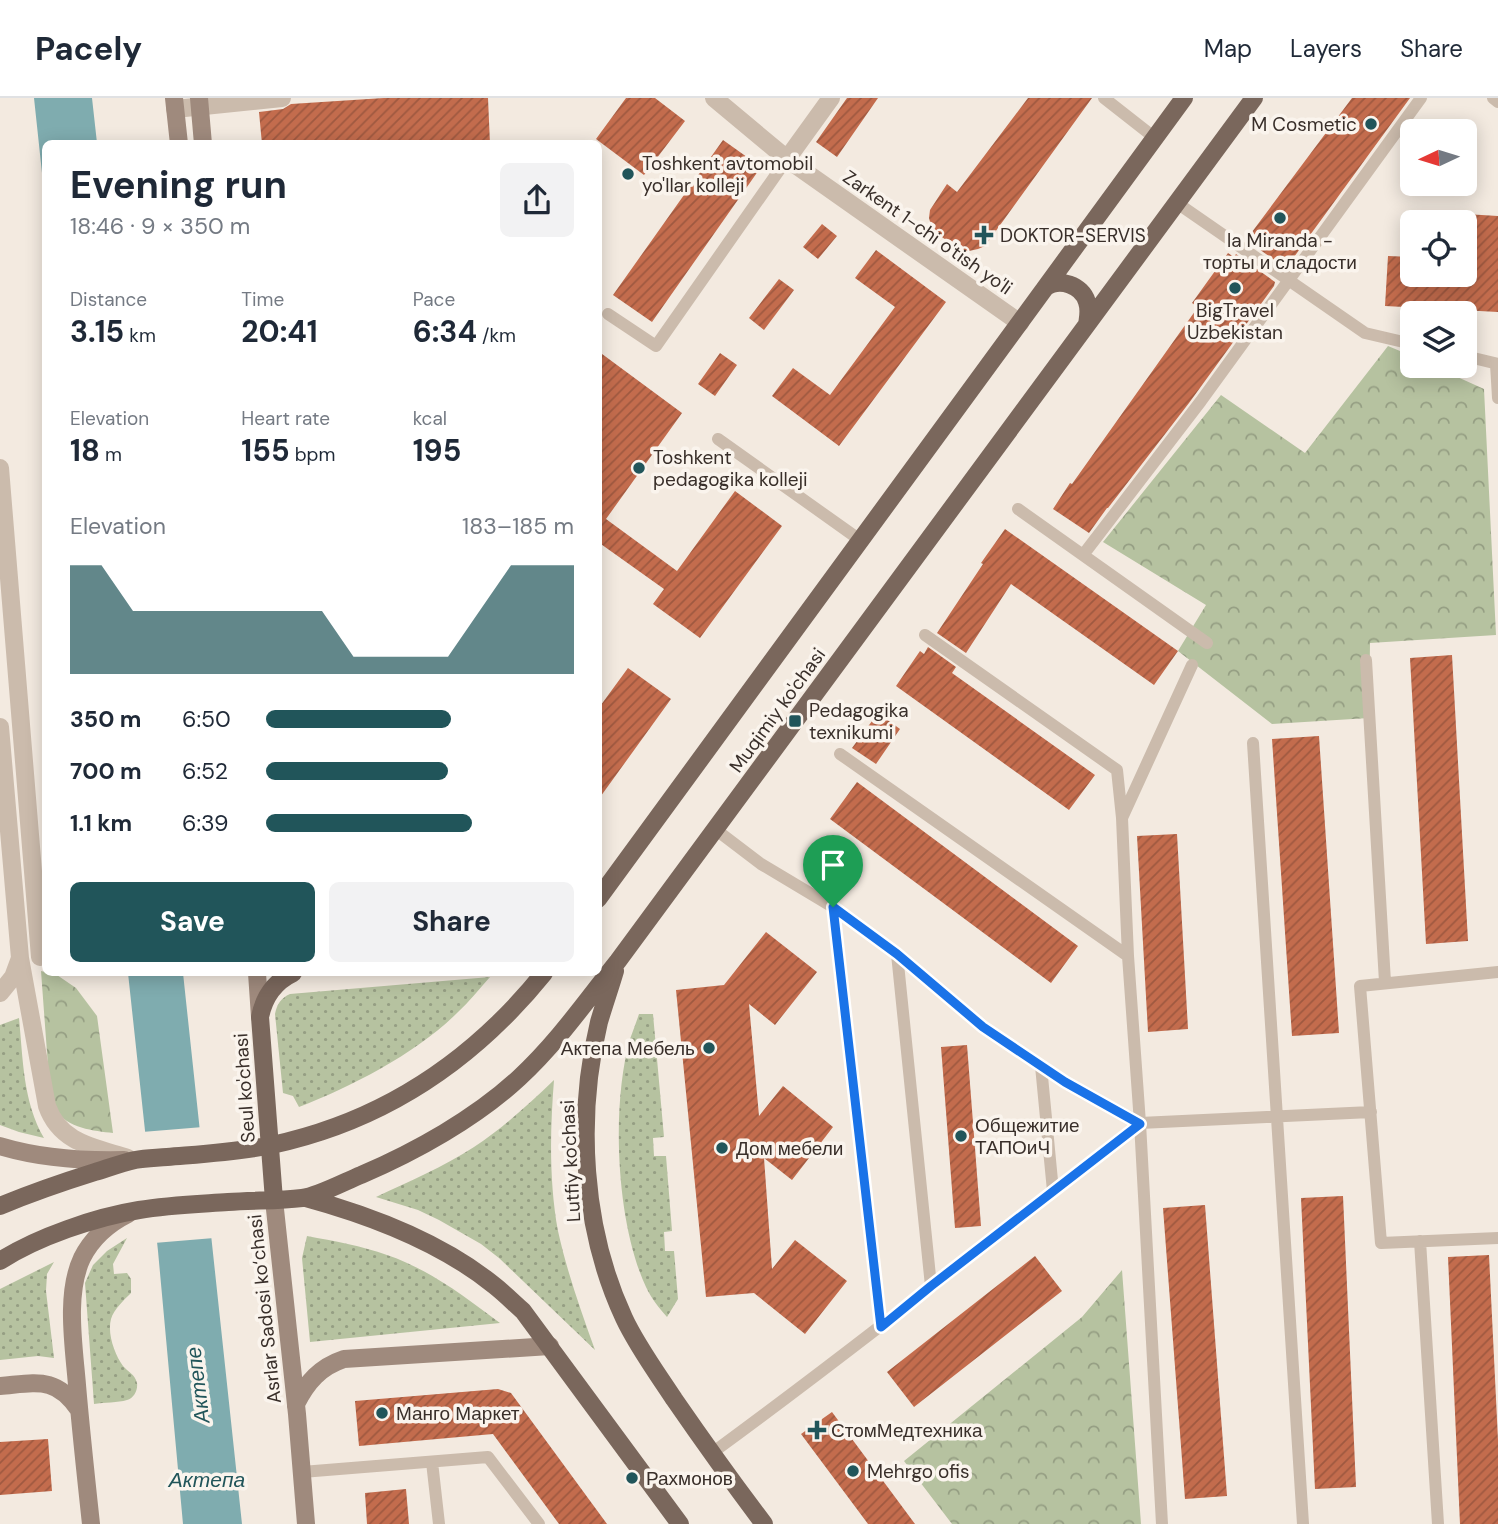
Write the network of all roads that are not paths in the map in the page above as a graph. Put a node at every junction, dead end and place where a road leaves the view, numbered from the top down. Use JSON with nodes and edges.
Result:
{"nodes":[{"id":1,"x":282,"y":98,"type":"edge"},
{"id":2,"x":714,"y":98,"type":"edge"},
{"id":3,"x":831,"y":98,"type":"edge"},
{"id":4,"x":1104,"y":98,"type":"edge"},
{"id":5,"x":1184,"y":98,"type":"edge"},
{"id":6,"x":1254,"y":98,"type":"edge"},
{"id":7,"x":1421,"y":98,"type":"edge"},
{"id":8,"x":1493,"y":98,"type":"edge"},
{"id":9,"x":199,"y":102,"type":"edge"},
{"id":10,"x":1498,"y":102,"type":"edge"},
{"id":11,"x":175,"y":103,"type":"edge"},
{"id":12,"x":1155,"y":138,"type":"junction"},
{"id":13,"x":179,"y":140,"type":"edge"},
{"id":14,"x":203,"y":140,"type":"edge"},
{"id":15,"x":787,"y":159,"type":"junction"},
{"id":16,"x":1177,"y":203,"type":"junction"},
{"id":17,"x":1290,"y":280,"type":"junction"},
{"id":18,"x":1045,"y":288,"type":"junction"},
{"id":19,"x":608,"y":314,"type":"dead end"},
{"id":20,"x":1020,"y":323,"type":"junction"},
{"id":21,"x":1087,"y":325,"type":"junction"},
{"id":22,"x":1400,"y":341,"type":"edge"},
{"id":23,"x":1477,"y":359,"type":"edge"},
{"id":24,"x":1497,"y":364,"type":"edge"},
{"id":25,"x":1498,"y":398,"type":"edge"},
{"id":26,"x":718,"y":439,"type":"dead end"},
{"id":27,"x":0,"y":468,"type":"edge"},
{"id":28,"x":1018,"y":509,"type":"dead end"},
{"id":29,"x":860,"y":540,"type":"junction"},
{"id":30,"x":1083,"y":555,"type":"junction"},
{"id":31,"x":925,"y":635,"type":"dead end"},
{"id":32,"x":1207,"y":643,"type":"dead end"},
{"id":33,"x":1366,"y":660,"type":"dead end"},
{"id":34,"x":1192,"y":665,"type":"dead end"},
{"id":35,"x":0,"y":727,"type":"edge"},
{"id":36,"x":1253,"y":743,"type":"dead end"},
{"id":37,"x":839,"y":754,"type":"dead end"},
{"id":38,"x":1122,"y":818,"type":"junction"},
{"id":39,"x":715,"y":829,"type":"junction"},
{"id":40,"x":5,"y":836,"type":"edge"},
{"id":41,"x":614,"y":878,"type":"junction"},
{"id":42,"x":602,"y":888,"type":"edge"},
{"id":43,"x":602,"y":894,"type":"edge"},
{"id":44,"x":833,"y":907,"type":"junction"},
{"id":45,"x":897,"y":954,"type":"junction"},
{"id":46,"x":1128,"y":956,"type":"junction"},
{"id":47,"x":40,"y":957,"type":"dead end"},
{"id":48,"x":20,"y":958,"type":"junction"},
{"id":49,"x":618,"y":961,"type":"junction"},
{"id":50,"x":1498,"y":972,"type":"edge"},
{"id":51,"x":257,"y":976,"type":"edge"},
{"id":52,"x":287,"y":976,"type":"edge"},
{"id":53,"x":541,"y":976,"type":"edge"},
{"id":54,"x":1385,"y":982,"type":"junction"},
{"id":55,"x":0,"y":993,"type":"edge"},
{"id":56,"x":260,"y":1017,"type":"junction"},
{"id":57,"x":1041,"y":1066,"type":"junction"},
{"id":58,"x":1371,"y":1112,"type":"junction"},
{"id":59,"x":1276,"y":1117,"type":"junction"},
{"id":60,"x":1140,"y":1124,"type":"junction"},
{"id":61,"x":270,"y":1145,"type":"junction"},
{"id":62,"x":0,"y":1146,"type":"edge"},
{"id":63,"x":135,"y":1160,"type":"junction"},
{"id":64,"x":1053,"y":1191,"type":"junction"},
{"id":65,"x":306,"y":1198,"type":"junction"},
{"id":66,"x":274,"y":1200,"type":"junction"},
{"id":67,"x":0,"y":1206,"type":"edge"},
{"id":68,"x":139,"y":1210,"type":"junction"},
{"id":69,"x":1498,"y":1238,"type":"edge"},
{"id":70,"x":1420,"y":1241,"type":"junction"},
{"id":71,"x":0,"y":1261,"type":"edge"},
{"id":72,"x":931,"y":1286,"type":"junction"},
{"id":73,"x":881,"y":1327,"type":"junction"},
{"id":74,"x":550,"y":1346,"type":"junction"},
{"id":75,"x":75,"y":1354,"type":"junction"},
{"id":76,"x":34,"y":1383,"type":"junction"},
{"id":77,"x":0,"y":1386,"type":"edge"},
{"id":78,"x":79,"y":1410,"type":"junction"},
{"id":79,"x":297,"y":1414,"type":"junction"},
{"id":80,"x":712,"y":1453,"type":"junction"},
{"id":81,"x":432,"y":1462,"type":"junction"},
{"id":82,"x":302,"y":1472,"type":"junction"},
{"id":83,"x":91,"y":1524,"type":"edge"},
{"id":84,"x":306,"y":1524,"type":"edge"},
{"id":85,"x":439,"y":1524,"type":"edge"},
{"id":86,"x":539,"y":1524,"type":"edge"},
{"id":87,"x":680,"y":1524,"type":"edge"},
{"id":88,"x":764,"y":1524,"type":"edge"},
{"id":89,"x":1162,"y":1524,"type":"edge"},
{"id":90,"x":1303,"y":1524,"type":"edge"},
{"id":91,"x":1438,"y":1524,"type":"edge"}],
"edges":[{"from":1,"to":9,"type":"street"},
{"from":2,"to":15,"type":"street","name":"Zarkent 1-chi o'tish yo'li"},
{"from":3,"to":15,"type":"street"},
{"from":4,"to":12,"type":"lane"},
{"from":5,"to":12,"type":"main road","name":"Muqimiy ko'chasi"},
{"from":6,"to":16,"type":"main road","name":"Muqimiy ko'chasi"},
{"from":7,"to":17,"type":"lane"},
{"from":8,"to":10,"type":"lane"},
{"from":9,"to":11,"type":"street"},
{"from":9,"to":14,"type":"street"},
{"from":11,"to":13,"type":"street"},
{"from":12,"to":18,"type":"main road","name":"Muqimiy ko'chasi"},
{"from":15,"to":19,"type":"lane"},
{"from":15,"to":20,"type":"street","name":"Zarkent 1-chi o'tish yo'li"},
{"from":16,"to":17,"type":"lane"},
{"from":16,"to":21,"type":"main road","name":"Muqimiy ko'chasi"},
{"from":17,"to":22,"type":"lane"},
{"from":17,"to":30,"type":"lane"},
{"from":18,"to":20,"type":"main road","name":"Muqimiy ko'chasi"},
{"from":18,"to":21,"type":"main road"},
{"from":20,"to":29,"type":"main road","name":"Muqimiy ko'chasi"},
{"from":21,"to":39,"type":"main road","name":"Muqimiy ko'chasi"},
{"from":23,"to":24,"type":"lane"},
{"from":24,"to":25,"type":"lane"},
{"from":26,"to":29,"type":"lane"},
{"from":27,"to":47,"type":"street"},
{"from":28,"to":30,"type":"lane"},
{"from":29,"to":41,"type":"main road","name":"Muqimiy ko'chasi"},
{"from":30,"to":32,"type":"lane"},
{"from":31,"to":38,"type":"lane"},
{"from":33,"to":54,"type":"lane"},
{"from":34,"to":38,"type":"lane"},
{"from":35,"to":40,"type":"street"},
{"from":36,"to":59,"type":"lane"},
{"from":37,"to":46,"type":"lane"},
{"from":38,"to":46,"type":"lane"},
{"from":39,"to":44,"type":"lane"},
{"from":39,"to":49,"type":"main road","name":"Muqimiy ko'chasi"},
{"from":40,"to":48,"type":"street"},
{"from":41,"to":42,"type":"main road"},
{"from":41,"to":43,"type":"main road","name":"Muqimiy ko'chasi"},
{"from":44,"to":45,"type":"lane"},
{"from":44,"to":73,"type":"lane"},
{"from":45,"to":57,"type":"lane"},
{"from":45,"to":72,"type":"lane"},
{"from":46,"to":60,"type":"lane"},
{"from":48,"to":55,"type":"street"},
{"from":48,"to":63,"type":"street"},
{"from":49,"to":65,"type":"main road","name":"Muqimiy ko'chasi"},
{"from":49,"to":80,"type":"main road","name":"Lutfiy ko'chasi"},
{"from":50,"to":54,"type":"lane"},
{"from":51,"to":56,"type":"street","name":"Seul ko'chasi"},
{"from":52,"to":56,"type":"main road"},
{"from":53,"to":61,"type":"main road"},
{"from":54,"to":58,"type":"lane"},
{"from":56,"to":61,"type":"main road","name":"Seul ko'chasi"},
{"from":57,"to":60,"type":"lane"},
{"from":57,"to":64,"type":"lane"},
{"from":58,"to":59,"type":"lane"},
{"from":58,"to":70,"type":"lane"},
{"from":59,"to":60,"type":"lane"},
{"from":59,"to":90,"type":"lane"},
{"from":60,"to":64,"type":"lane"},
{"from":60,"to":89,"type":"lane"},
{"from":61,"to":63,"type":"main road"},
{"from":61,"to":66,"type":"main road","name":"Seul ko'chasi"},
{"from":62,"to":63,"type":"street"},
{"from":63,"to":67,"type":"main road"},
{"from":64,"to":72,"type":"lane"},
{"from":65,"to":66,"type":"main road","name":"Muqimiy ko'chasi"},
{"from":65,"to":74,"type":"main road"},
{"from":66,"to":68,"type":"main road","name":"Muqimiy ko'chasi"},
{"from":66,"to":79,"type":"street","name":"Asrlar Sadosi ko‘chasi"},
{"from":68,"to":71,"type":"main road","name":"Muqimiy ko'chasi"},
{"from":68,"to":75,"type":"street"},
{"from":69,"to":70,"type":"lane"},
{"from":70,"to":91,"type":"lane"},
{"from":72,"to":73,"type":"lane"},
{"from":73,"to":80,"type":"lane"},
{"from":74,"to":79,"type":"street","name":"Asrlar Sadosi ko‘chasi"},
{"from":74,"to":87,"type":"main road"},
{"from":75,"to":76,"type":"street"},
{"from":75,"to":78,"type":"street"},
{"from":76,"to":77,"type":"street"},
{"from":76,"to":78,"type":"street"},
{"from":78,"to":83,"type":"street"},
{"from":79,"to":82,"type":"street","name":"Asrlar Sadosi ko‘chasi"},
{"from":80,"to":88,"type":"main road","name":"Lutfiy ko'chasi"},
{"from":81,"to":82,"type":"lane"},
{"from":81,"to":85,"type":"lane"},
{"from":81,"to":86,"type":"lane"},
{"from":82,"to":84,"type":"street","name":"Asrlar Sadosi ko‘chasi"}]}
